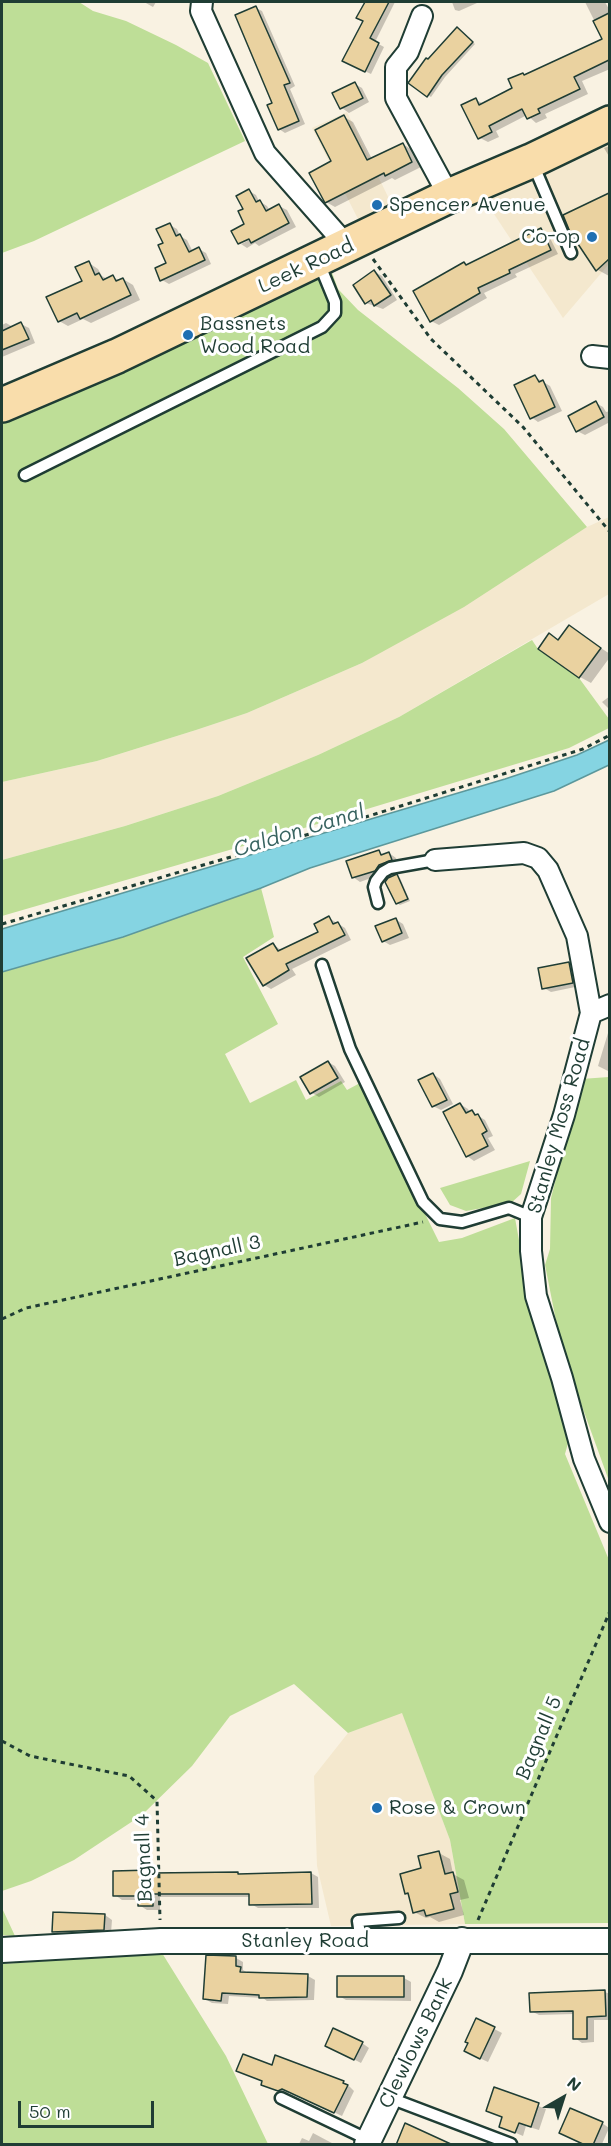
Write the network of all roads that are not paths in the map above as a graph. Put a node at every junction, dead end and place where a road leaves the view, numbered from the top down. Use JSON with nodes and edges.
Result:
{"nodes":[{"id":1,"x":202,"y":2,"type":"edge"},
{"id":2,"x":422,"y":16,"type":"dead end"},
{"id":3,"x":609,"y":123,"type":"edge"},
{"id":4,"x":531,"y":160,"type":"junction"},
{"id":5,"x":449,"y":196,"type":"junction"},
{"id":6,"x":353,"y":243,"type":"junction"},
{"id":7,"x":571,"y":253,"type":"dead end"},
{"id":8,"x":318,"y":261,"type":"junction"},
{"id":9,"x":2,"y":405,"type":"edge"},
{"id":10,"x":25,"y":475,"type":"dead end"},
{"id":11,"x":435,"y":860,"type":"joint"},
{"id":12,"x":378,"y":903,"type":"dead end"},
{"id":13,"x":322,"y":965,"type":"dead end"},
{"id":14,"x":609,"y":1005,"type":"edge"},
{"id":15,"x":591,"y":1012,"type":"junction"},
{"id":16,"x":531,"y":1216,"type":"junction"},
{"id":17,"x":609,"y":1522,"type":"edge"},
{"id":18,"x":399,"y":1918,"type":"dead end"},
{"id":19,"x":462,"y":1940,"type":"junction"},
{"id":20,"x":609,"y":1941,"type":"edge"},
{"id":21,"x":361,"y":1942,"type":"junction"},
{"id":22,"x":2,"y":1950,"type":"edge"},
{"id":23,"x":281,"y":2098,"type":"dead end"},
{"id":24,"x":390,"y":2098,"type":"junction"},
{"id":25,"x":369,"y":2142,"type":"edge"},
{"id":26,"x":511,"y":2145,"type":"edge"}],
"edges":[{"from":1,"to":6,"type":"street"},
{"from":2,"to":5,"type":"street"},
{"from":3,"to":4,"type":"highway","name":"Leek Road"},
{"from":4,"to":5,"type":"highway","name":"Leek Road"},
{"from":4,"to":7,"type":"lane"},
{"from":5,"to":6,"type":"highway","name":"Leek Road"},
{"from":6,"to":8,"type":"highway","name":"Leek Road"},
{"from":8,"to":9,"type":"highway","name":"Leek Road"},
{"from":8,"to":10,"type":"lane"},
{"from":11,"to":12,"type":"lane"},
{"from":11,"to":15,"type":"street","name":"Stanley Moss Road"},
{"from":13,"to":16,"type":"lane"},
{"from":14,"to":15,"type":"street"},
{"from":15,"to":16,"type":"street","name":"Stanley Moss Road"},
{"from":16,"to":17,"type":"street","name":"Stanley Moss Road"},
{"from":18,"to":21,"type":"lane"},
{"from":19,"to":20,"type":"street","name":"Stanley Road"},
{"from":19,"to":21,"type":"street","name":"Stanley Road"},
{"from":19,"to":24,"type":"street","name":"Clewlows Bank"},
{"from":21,"to":22,"type":"street","name":"Stanley Road"},
{"from":23,"to":25,"type":"lane"},
{"from":24,"to":25,"type":"street","name":"Clewlows Bank"},
{"from":24,"to":26,"type":"lane"}]}
